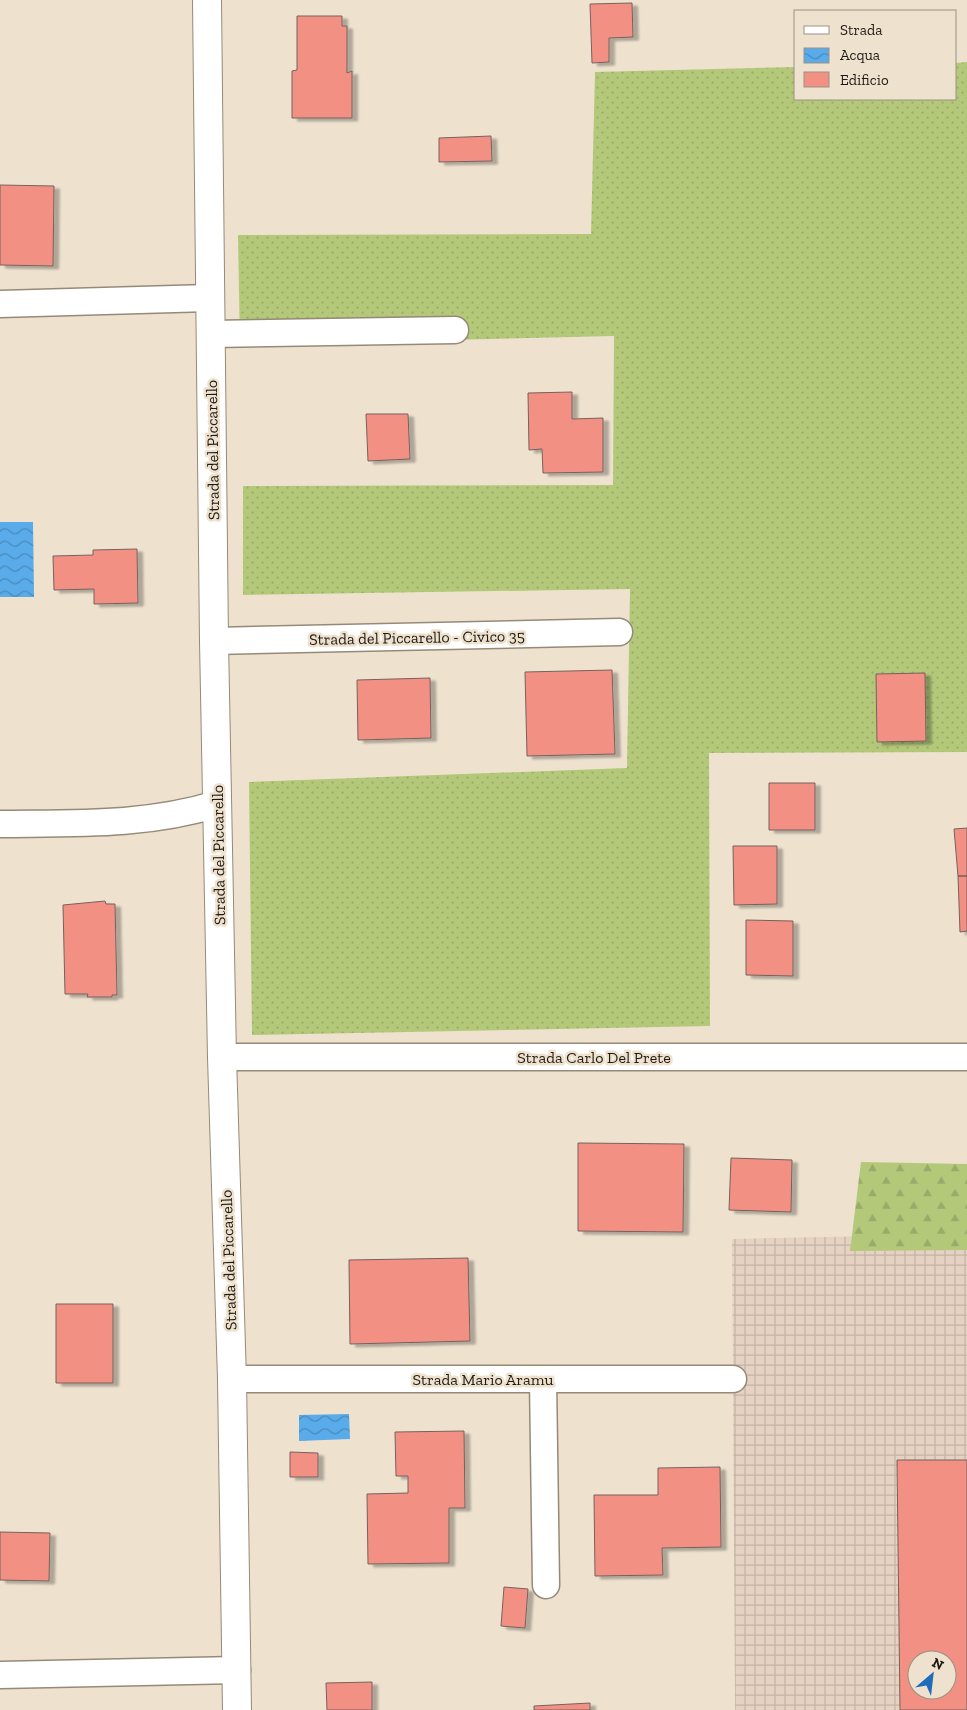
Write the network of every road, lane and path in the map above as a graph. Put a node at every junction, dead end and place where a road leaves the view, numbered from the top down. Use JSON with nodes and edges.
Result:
{"nodes":[{"id":1,"x":207,"y":0,"type":"edge"},
{"id":2,"x":209,"y":298,"type":"junction"},
{"id":3,"x":0,"y":304,"type":"edge"},
{"id":4,"x":455,"y":330,"type":"dead end"},
{"id":5,"x":210,"y":334,"type":"junction"},
{"id":6,"x":620,"y":632,"type":"dead end"},
{"id":7,"x":214,"y":641,"type":"junction"},
{"id":8,"x":217,"y":804,"type":"junction"},
{"id":9,"x":0,"y":824,"type":"edge"},
{"id":10,"x":222,"y":1057,"type":"junction"},
{"id":11,"x":967,"y":1057,"type":"edge"},
{"id":12,"x":232,"y":1379,"type":"junction"},
{"id":13,"x":543,"y":1379,"type":"junction"},
{"id":14,"x":733,"y":1379,"type":"dead end"},
{"id":15,"x":546,"y":1585,"type":"dead end"},
{"id":16,"x":237,"y":1670,"type":"junction"},
{"id":17,"x":0,"y":1675,"type":"edge"},
{"id":18,"x":237,"y":1710,"type":"edge"}],
"edges":[{"from":1,"to":2,"type":"street","name":"Strada del Piccarello"},
{"from":2,"to":3,"type":"street"},
{"from":2,"to":5,"type":"street","name":"Strada del Piccarello"},
{"from":4,"to":5,"type":"street"},
{"from":5,"to":7,"type":"street","name":"Strada del Piccarello"},
{"from":6,"to":7,"type":"street","name":"Strada del Piccarello - Civico 35"},
{"from":7,"to":8,"type":"street","name":"Strada del Piccarello"},
{"from":8,"to":9,"type":"street"},
{"from":8,"to":10,"type":"street","name":"Strada del Piccarello"},
{"from":10,"to":11,"type":"street","name":"Strada Carlo Del Prete"},
{"from":10,"to":12,"type":"street","name":"Strada del Piccarello"},
{"from":12,"to":13,"type":"street","name":"Strada Mario Aramu"},
{"from":12,"to":16,"type":"street","name":"Strada del Piccarello"},
{"from":13,"to":14,"type":"street","name":"Strada Mario Aramu"},
{"from":13,"to":15,"type":"street"},
{"from":16,"to":17,"type":"street"},
{"from":16,"to":18,"type":"street","name":"Strada del Piccarello"}]}
